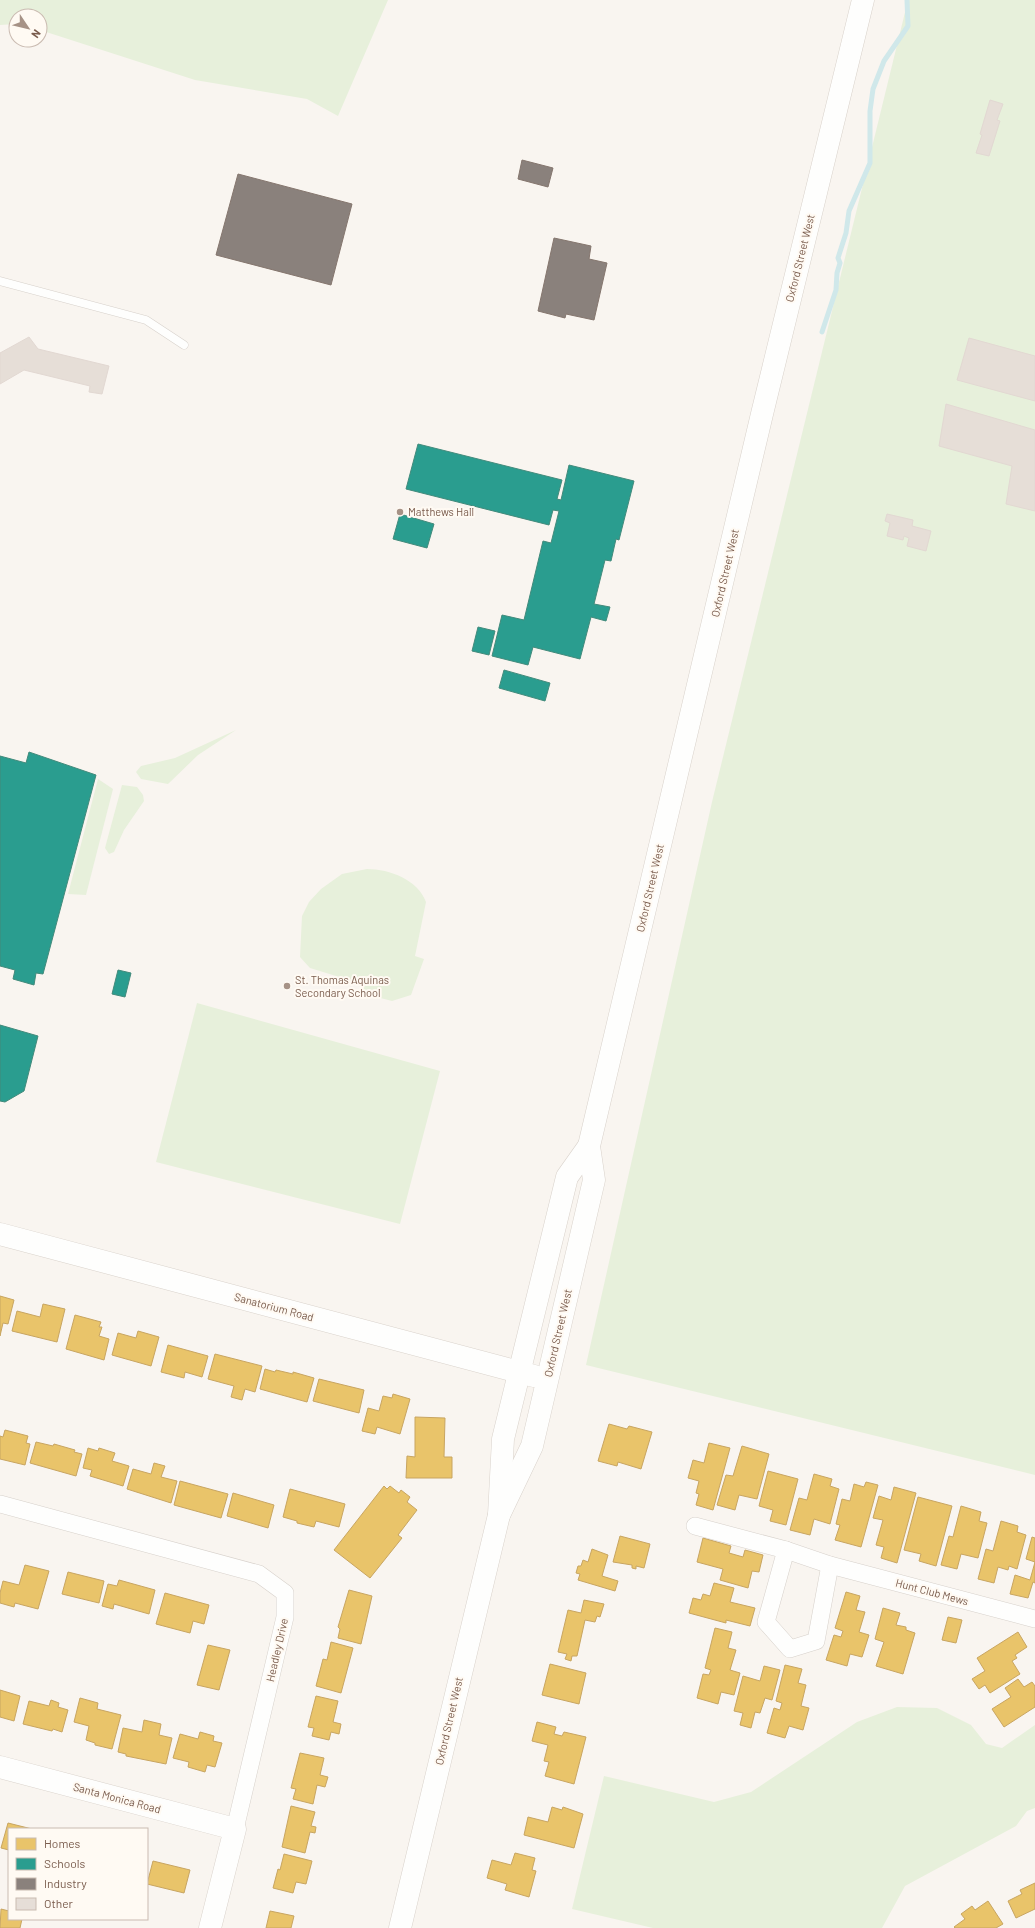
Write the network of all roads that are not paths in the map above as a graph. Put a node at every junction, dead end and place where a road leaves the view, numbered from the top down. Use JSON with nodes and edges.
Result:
{"nodes":[{"id":1,"x":863,"y":0,"type":"edge"},
{"id":2,"x":0,"y":281,"type":"edge"},
{"id":3,"x":184,"y":345,"type":"dead end"},
{"id":4,"x":589,"y":1146,"type":"junction"},
{"id":5,"x":0,"y":1234,"type":"edge"},
{"id":6,"x":520,"y":1372,"type":"junction"},
{"id":7,"x":547,"y":1379,"type":"junction"},
{"id":8,"x":0,"y":1504,"type":"edge"},
{"id":9,"x":499,"y":1515,"type":"junction"},
{"id":10,"x":695,"y":1526,"type":"dead end"},
{"id":11,"x":786,"y":1550,"type":"junction"},
{"id":12,"x":830,"y":1565,"type":"junction"},
{"id":13,"x":1035,"y":1619,"type":"edge"},
{"id":14,"x":0,"y":1767,"type":"edge"},
{"id":15,"x":235,"y":1829,"type":"junction"},
{"id":16,"x":210,"y":1928,"type":"edge"},
{"id":17,"x":400,"y":1928,"type":"edge"}],
"edges":[{"from":1,"to":4,"type":"main road","name":"Oxford Street West"},
{"from":2,"to":3,"type":"lane"},
{"from":4,"to":6,"type":"main road","name":"Oxford Street West"},
{"from":4,"to":7,"type":"main road","name":"Oxford Street West"},
{"from":5,"to":6,"type":"main road","name":"Sanatorium Road"},
{"from":6,"to":7,"type":"main road","name":"Sanatorium Road"},
{"from":6,"to":9,"type":"main road","name":"Oxford Street West"},
{"from":7,"to":9,"type":"main road","name":"Oxford Street West"},
{"from":8,"to":15,"type":"street","name":"Headley Drive"},
{"from":9,"to":17,"type":"main road","name":"Oxford Street West"},
{"from":10,"to":11,"type":"street","name":"Hunt Club Mews"},
{"from":11,"to":12,"type":"street","name":"Hunt Club Mews"},
{"from":11,"to":12,"type":"street"},
{"from":12,"to":13,"type":"street","name":"Hunt Club Mews"},
{"from":14,"to":15,"type":"main road","name":"Santa Monica Road"},
{"from":15,"to":16,"type":"main road","name":"Headley Drive"}]}
